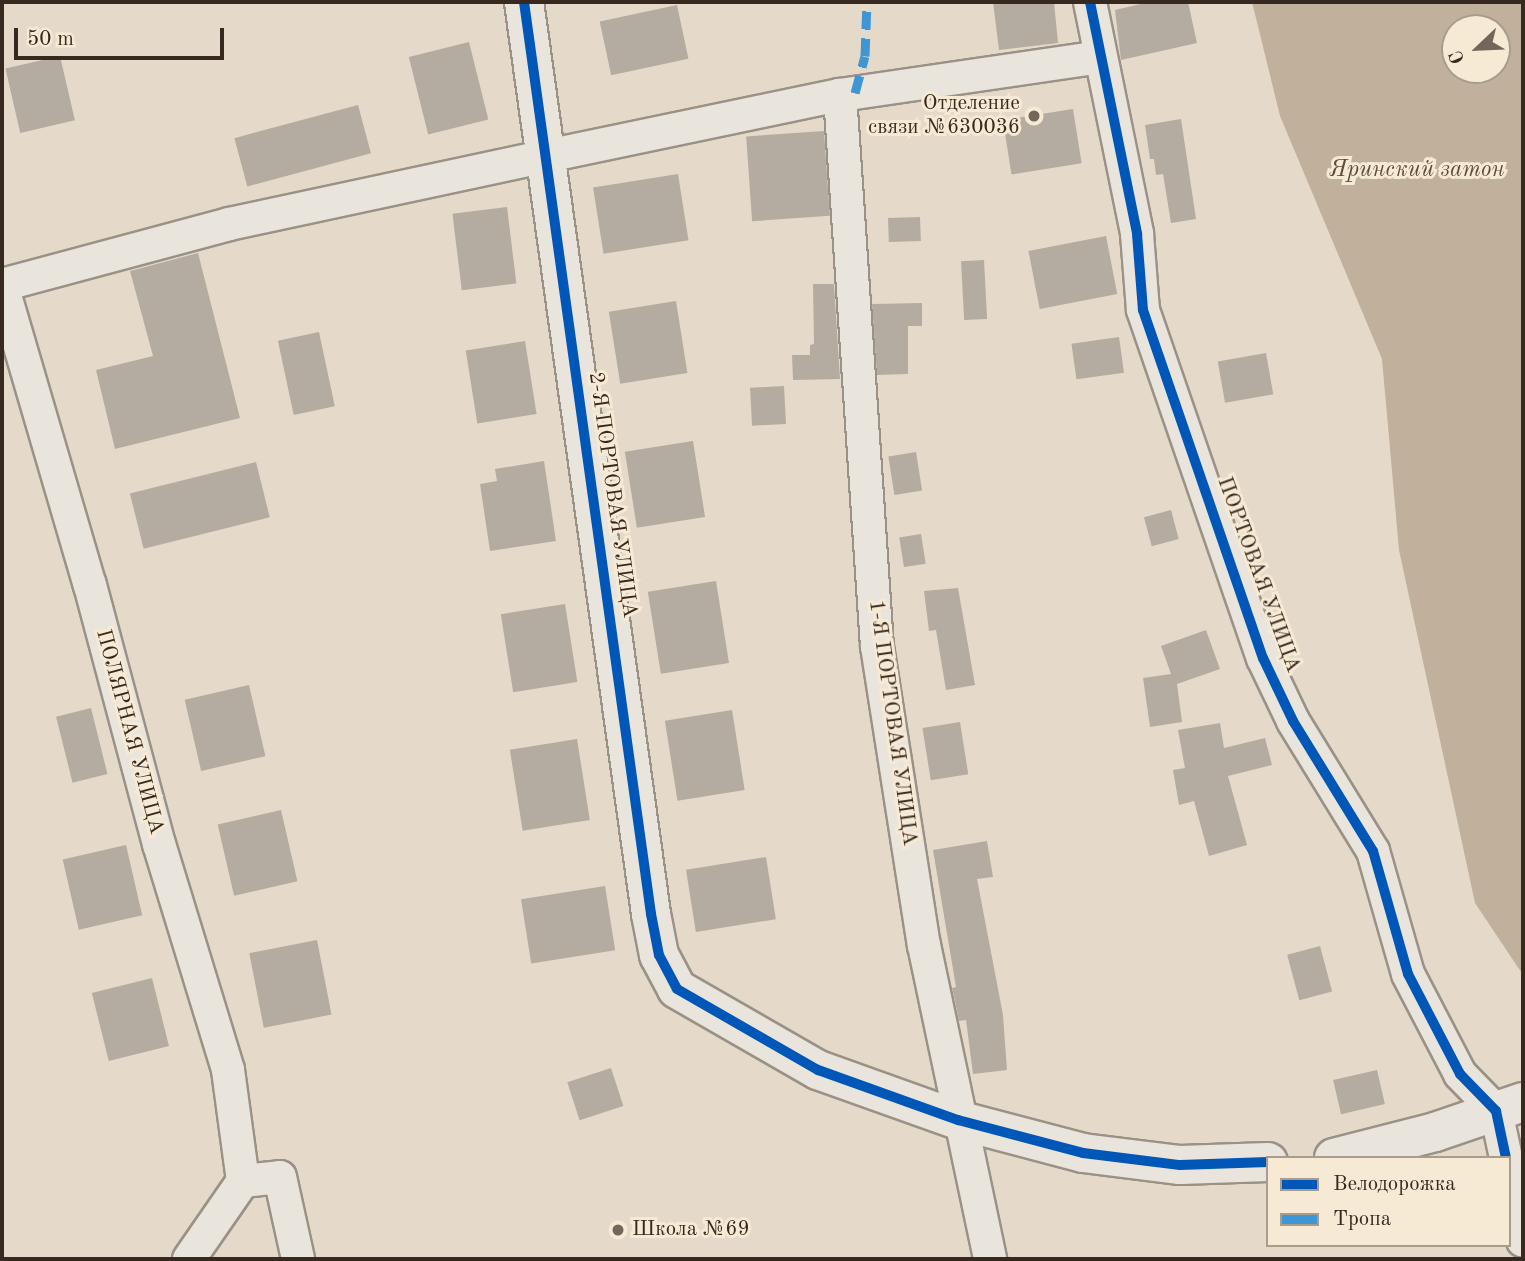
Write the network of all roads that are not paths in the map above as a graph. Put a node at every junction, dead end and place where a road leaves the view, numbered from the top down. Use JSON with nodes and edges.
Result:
{"nodes":[{"id":1,"x":524,"y":2,"type":"edge"},
{"id":2,"x":1090,"y":2,"type":"edge"},
{"id":3,"x":1098,"y":57,"type":"junction"},
{"id":4,"x":840,"y":95,"type":"junction"},
{"id":5,"x":547,"y":156,"type":"junction"},
{"id":6,"x":2,"y":285,"type":"edge"},
{"id":7,"x":1510,"y":1106,"type":"edge"},
{"id":8,"x":958,"y":1119,"type":"junction"},
{"id":9,"x":1342,"y":1156,"type":"edge"},
{"id":10,"x":1506,"y":1156,"type":"edge"},
{"id":11,"x":1266,"y":1162,"type":"edge"},
{"id":12,"x":243,"y":1181,"type":"junction"},
{"id":13,"x":1511,"y":1183,"type":"edge"},
{"id":14,"x":1523,"y":1241,"type":"edge"},
{"id":15,"x":189,"y":1259,"type":"edge"},
{"id":16,"x":298,"y":1259,"type":"edge"},
{"id":17,"x":990,"y":1259,"type":"edge"}],
"edges":[{"from":1,"to":5,"type":"street","name":"2-Я ПОРТОВАЯ УЛИЦА"},
{"from":2,"to":3,"type":"street","name":"ПОРТОВАЯ УЛИЦА"},
{"from":3,"to":4,"type":"street"},
{"from":3,"to":7,"type":"street","name":"ПОРТОВАЯ УЛИЦА"},
{"from":4,"to":5,"type":"street"},
{"from":4,"to":8,"type":"street","name":"1-Я ПОРТОВАЯ УЛИЦА"},
{"from":5,"to":6,"type":"street"},
{"from":5,"to":8,"type":"street","name":"2-Я ПОРТОВАЯ УЛИЦА"},
{"from":6,"to":12,"type":"street","name":"ПОЛЯРНАЯ УЛИЦА"},
{"from":7,"to":9,"type":"street"},
{"from":7,"to":10,"type":"street"},
{"from":8,"to":11,"type":"street"},
{"from":8,"to":17,"type":"street","name":"1-Я ПОРТОВАЯ УЛИЦА"},
{"from":12,"to":15,"type":"street"},
{"from":12,"to":16,"type":"street"},
{"from":13,"to":14,"type":"street"}]}
